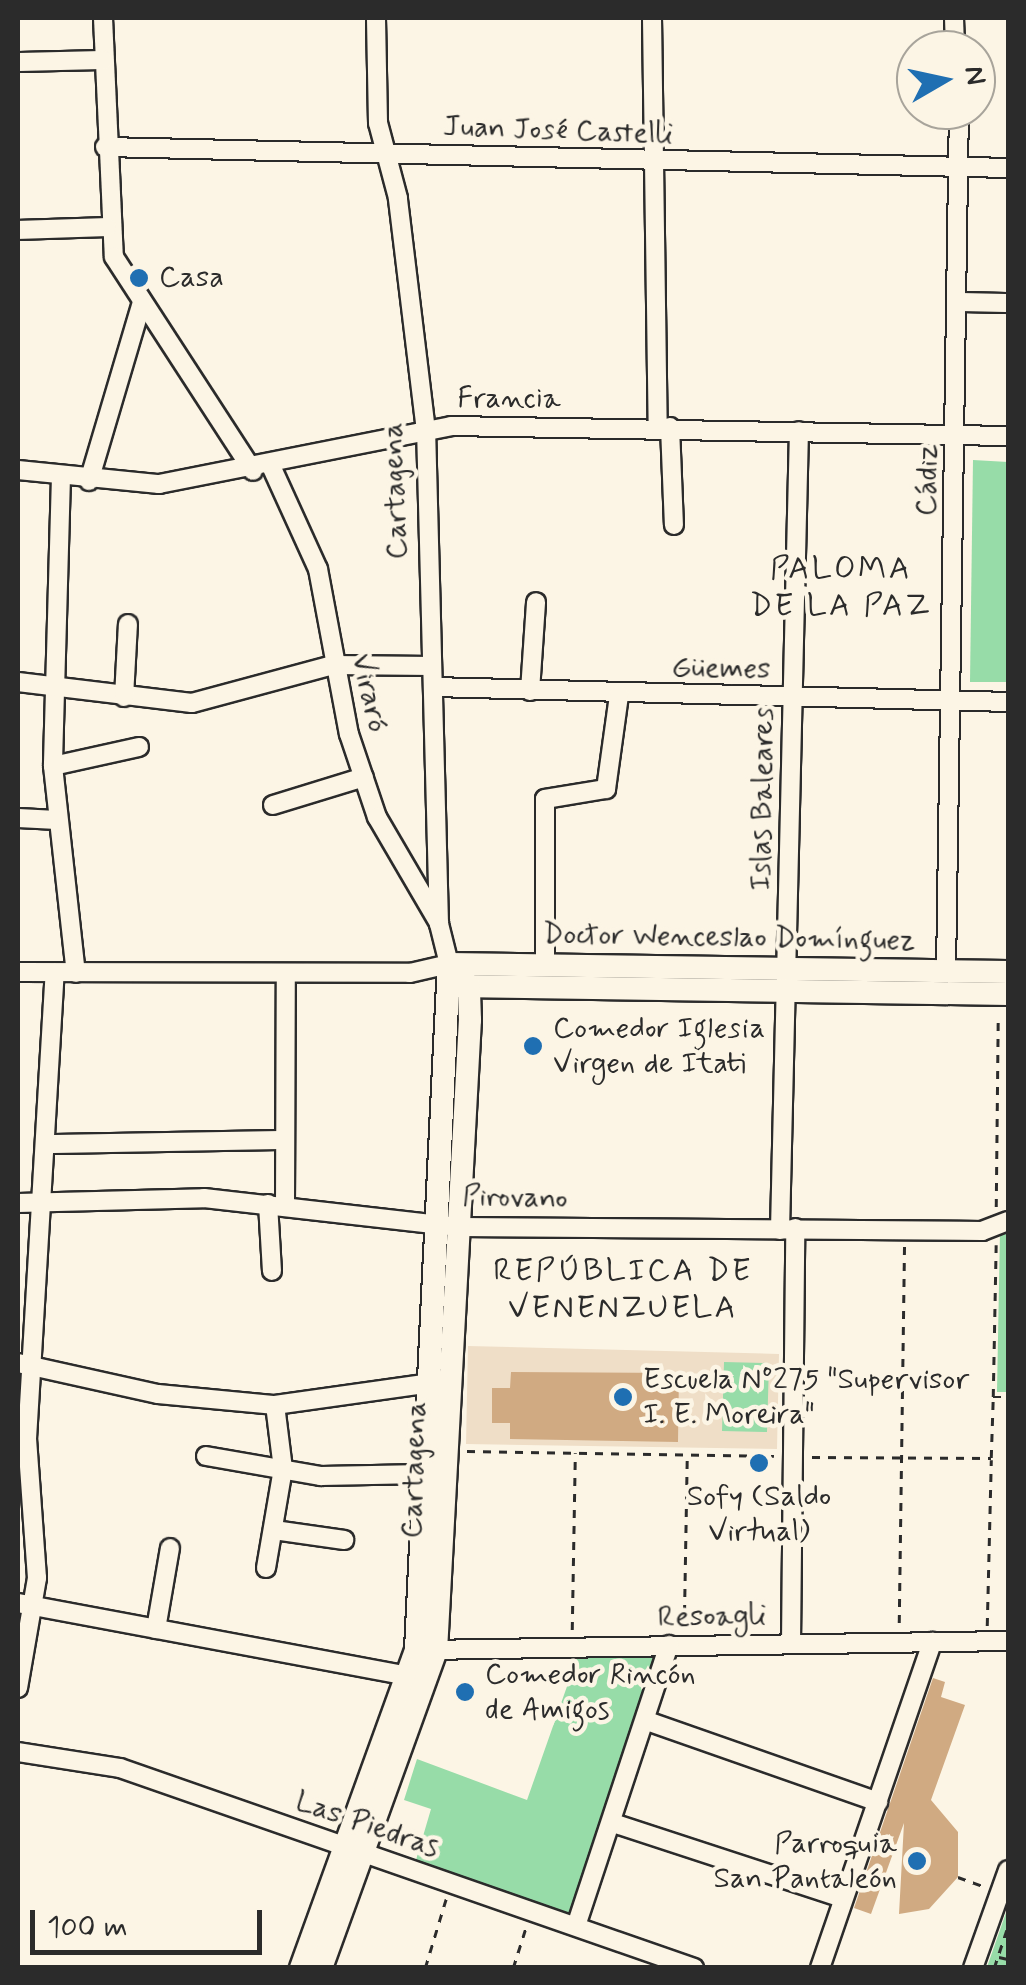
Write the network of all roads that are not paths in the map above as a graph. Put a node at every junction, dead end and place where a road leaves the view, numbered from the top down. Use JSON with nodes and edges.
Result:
{"nodes":[{"id":1,"x":103,"y":18,"type":"edge"},
{"id":2,"x":376,"y":18,"type":"edge"},
{"id":3,"x":652,"y":18,"type":"edge"},
{"id":4,"x":103,"y":60,"type":"junction"},
{"id":5,"x":18,"y":62,"type":"edge"},
{"id":6,"x":960,"y":130,"type":"edge"},
{"id":7,"x":105,"y":146,"type":"junction"},
{"id":8,"x":388,"y":152,"type":"junction"},
{"id":9,"x":655,"y":163,"type":"junction"},
{"id":10,"x":962,"y":167,"type":"junction"},
{"id":11,"x":1008,"y":168,"type":"edge"},
{"id":12,"x":107,"y":227,"type":"junction"},
{"id":13,"x":18,"y":230,"type":"edge"},
{"id":14,"x":959,"y":302,"type":"junction"},
{"id":15,"x":1008,"y":303,"type":"edge"},
{"id":16,"x":141,"y":305,"type":"junction"},
{"id":17,"x":664,"y":427,"type":"junction"},
{"id":18,"x":799,"y":430,"type":"junction"},
{"id":19,"x":426,"y":431,"type":"junction"},
{"id":20,"x":956,"y":434,"type":"junction"},
{"id":21,"x":1008,"y":436,"type":"edge"},
{"id":22,"x":262,"y":468,"type":"junction"},
{"id":23,"x":18,"y":470,"type":"edge"},
{"id":24,"x":61,"y":476,"type":"junction"},
{"id":25,"x":89,"y":481,"type":"junction"},
{"id":26,"x":674,"y":525,"type":"dead end"},
{"id":27,"x":536,"y":602,"type":"dead end"},
{"id":28,"x":128,"y":624,"type":"dead end"},
{"id":29,"x":332,"y":665,"type":"junction"},
{"id":30,"x":432,"y":666,"type":"junction"},
{"id":31,"x":18,"y":682,"type":"edge"},
{"id":32,"x":52,"y":686,"type":"junction"},
{"id":33,"x":433,"y":687,"type":"junction"},
{"id":34,"x":530,"y":692,"type":"junction"},
{"id":35,"x":619,"y":695,"type":"junction"},
{"id":36,"x":124,"y":697,"type":"junction"},
{"id":37,"x":793,"y":698,"type":"junction"},
{"id":38,"x":951,"y":702,"type":"junction"},
{"id":39,"x":1008,"y":702,"type":"edge"},
{"id":40,"x":140,"y":746,"type":"dead end"},
{"id":41,"x":53,"y":766,"type":"junction"},
{"id":42,"x":364,"y":777,"type":"junction"},
{"id":43,"x":273,"y":805,"type":"dead end"},
{"id":44,"x":18,"y":818,"type":"edge"},
{"id":45,"x":57,"y":820,"type":"junction"},
{"id":46,"x":439,"y":924,"type":"junction"},
{"id":47,"x":545,"y":966,"type":"junction"},
{"id":48,"x":18,"y":972,"type":"edge"},
{"id":49,"x":946,"y":972,"type":"junction"},
{"id":50,"x":55,"y":973,"type":"junction"},
{"id":51,"x":76,"y":973,"type":"junction"},
{"id":52,"x":286,"y":974,"type":"junction"},
{"id":53,"x":456,"y":979,"type":"junction"},
{"id":54,"x":786,"y":980,"type":"junction"},
{"id":55,"x":1006,"y":987,"type":"edge"},
{"id":56,"x":285,"y":1140,"type":"junction"},
{"id":57,"x":49,"y":1144,"type":"junction"},
{"id":58,"x":46,"y":1202,"type":"junction"},
{"id":59,"x":18,"y":1203,"type":"edge"},
{"id":60,"x":276,"y":1205,"type":"junction"},
{"id":61,"x":1003,"y":1221,"type":"edge"},
{"id":62,"x":449,"y":1224,"type":"junction"},
{"id":63,"x":788,"y":1229,"type":"junction"},
{"id":64,"x":272,"y":1271,"type":"dead end"},
{"id":65,"x":24,"y":1365,"type":"edge"},
{"id":66,"x":437,"y":1382,"type":"junction"},
{"id":67,"x":275,"y":1405,"type":"junction"},
{"id":68,"x":206,"y":1456,"type":"dead end"},
{"id":69,"x":283,"y":1470,"type":"junction"},
{"id":70,"x":423,"y":1474,"type":"junction"},
{"id":71,"x":274,"y":1530,"type":"junction"},
{"id":72,"x":344,"y":1540,"type":"dead end"},
{"id":73,"x":170,"y":1548,"type":"dead end"},
{"id":74,"x":266,"y":1568,"type":"dead end"},
{"id":75,"x":24,"y":1604,"type":"edge"},
{"id":76,"x":156,"y":1629,"type":"junction"},
{"id":77,"x":932,"y":1642,"type":"junction"},
{"id":78,"x":1008,"y":1642,"type":"edge"},
{"id":79,"x":791,"y":1643,"type":"junction"},
{"id":80,"x":676,"y":1645,"type":"junction"},
{"id":81,"x":426,"y":1650,"type":"junction"},
{"id":82,"x":408,"y":1676,"type":"junction"},
{"id":83,"x":18,"y":1688,"type":"edge"},
{"id":84,"x":647,"y":1721,"type":"junction"},
{"id":85,"x":18,"y":1752,"type":"edge"},
{"id":86,"x":878,"y":1802,"type":"junction"},
{"id":87,"x":613,"y":1823,"type":"junction"},
{"id":88,"x":352,"y":1850,"type":"junction"},
{"id":89,"x":1008,"y":1870,"type":"edge"},
{"id":90,"x":843,"y":1898,"type":"junction"},
{"id":91,"x":576,"y":1926,"type":"junction"},
{"id":92,"x":301,"y":1968,"type":"edge"},
{"id":93,"x":321,"y":1968,"type":"edge"},
{"id":94,"x":694,"y":1968,"type":"edge"},
{"id":95,"x":820,"y":1968,"type":"edge"},
{"id":96,"x":973,"y":1968,"type":"edge"}],
"edges":[{"from":1,"to":4,"type":"street"},
{"from":2,"to":8,"type":"street","name":"Cartagena"},
{"from":3,"to":9,"type":"street"},
{"from":4,"to":5,"type":"street"},
{"from":4,"to":7,"type":"street"},
{"from":6,"to":10,"type":"street","name":"Cádiz"},
{"from":7,"to":8,"type":"street","name":"Juan José Castelli"},
{"from":7,"to":12,"type":"street"},
{"from":8,"to":9,"type":"street","name":"Juan José Castelli"},
{"from":8,"to":19,"type":"street","name":"Cartagena"},
{"from":9,"to":10,"type":"street","name":"Juan José Castelli"},
{"from":9,"to":17,"type":"street"},
{"from":10,"to":11,"type":"street","name":"Juan José Castelli"},
{"from":10,"to":14,"type":"street","name":"Cádiz"},
{"from":12,"to":13,"type":"street"},
{"from":12,"to":16,"type":"street","name":"Viraró"},
{"from":14,"to":15,"type":"street"},
{"from":14,"to":20,"type":"street","name":"Cádiz"},
{"from":16,"to":22,"type":"street","name":"Viraró"},
{"from":16,"to":25,"type":"street"},
{"from":17,"to":18,"type":"street","name":"Francia"},
{"from":17,"to":19,"type":"street","name":"Francia"},
{"from":17,"to":26,"type":"street"},
{"from":18,"to":20,"type":"street","name":"Francia"},
{"from":18,"to":37,"type":"street","name":"Islas Baleares"},
{"from":19,"to":22,"type":"street","name":"Francia"},
{"from":19,"to":30,"type":"street","name":"Cartagena"},
{"from":20,"to":21,"type":"street","name":"Francia"},
{"from":20,"to":38,"type":"street","name":"Cádiz"},
{"from":22,"to":25,"type":"street","name":"Francia"},
{"from":22,"to":29,"type":"street","name":"Viraró"},
{"from":23,"to":24,"type":"street","name":"Francia"},
{"from":24,"to":25,"type":"street","name":"Francia"},
{"from":24,"to":32,"type":"street"},
{"from":27,"to":34,"type":"street"},
{"from":28,"to":36,"type":"street"},
{"from":29,"to":30,"type":"street"},
{"from":29,"to":36,"type":"street"},
{"from":29,"to":42,"type":"street","name":"Viraró"},
{"from":30,"to":33,"type":"street","name":"Cartagena"},
{"from":31,"to":32,"type":"street"},
{"from":32,"to":36,"type":"street"},
{"from":32,"to":41,"type":"street"},
{"from":33,"to":34,"type":"street","name":"Güemes"},
{"from":33,"to":46,"type":"street","name":"Cartagena"},
{"from":34,"to":35,"type":"street","name":"Güemes"},
{"from":35,"to":37,"type":"street","name":"Güemes"},
{"from":35,"to":47,"type":"street"},
{"from":37,"to":38,"type":"street","name":"Güemes"},
{"from":37,"to":54,"type":"street","name":"Islas Baleares"},
{"from":38,"to":39,"type":"street","name":"Güemes"},
{"from":38,"to":49,"type":"street","name":"Cádiz"},
{"from":40,"to":41,"type":"street"},
{"from":41,"to":45,"type":"street"},
{"from":42,"to":43,"type":"street"},
{"from":42,"to":46,"type":"street","name":"Viraró"},
{"from":44,"to":45,"type":"street"},
{"from":45,"to":51,"type":"street"},
{"from":46,"to":53,"type":"street","name":"Cartagena"},
{"from":47,"to":53,"type":"main road","name":"Doctor Wenceslao Domínguez"},
{"from":47,"to":54,"type":"main road","name":"Doctor Wenceslao Domínguez"},
{"from":48,"to":50,"type":"street"},
{"from":49,"to":54,"type":"main road","name":"Doctor Wenceslao Domínguez"},
{"from":49,"to":55,"type":"main road","name":"Doctor Wenceslao Domínguez"},
{"from":50,"to":51,"type":"street"},
{"from":50,"to":57,"type":"street"},
{"from":51,"to":52,"type":"street"},
{"from":52,"to":53,"type":"street"},
{"from":52,"to":56,"type":"street"},
{"from":53,"to":54,"type":"main road","name":"Doctor Wenceslao Domínguez"},
{"from":53,"to":62,"type":"main road","name":"Cartagena"},
{"from":54,"to":55,"type":"main road","name":"Doctor Wenceslao Domínguez"},
{"from":54,"to":63,"type":"street","name":"Islas Baleares"},
{"from":56,"to":57,"type":"street"},
{"from":56,"to":60,"type":"street"},
{"from":57,"to":58,"type":"street"},
{"from":58,"to":59,"type":"street","name":"Pirovano"},
{"from":58,"to":60,"type":"street","name":"Pirovano"},
{"from":58,"to":65,"type":"street"},
{"from":60,"to":62,"type":"street","name":"Pirovano"},
{"from":60,"to":64,"type":"street"},
{"from":61,"to":63,"type":"street","name":"Pirovano"},
{"from":62,"to":63,"type":"street","name":"Pirovano"},
{"from":62,"to":66,"type":"main road","name":"Cartagena"},
{"from":63,"to":79,"type":"street","name":"Islas Baleares"},
{"from":65,"to":67,"type":"street"},
{"from":65,"to":75,"type":"street"},
{"from":66,"to":67,"type":"street"},
{"from":66,"to":70,"type":"main road","name":"Cartagena"},
{"from":66,"to":81,"type":"main road","name":"Cartagena"},
{"from":67,"to":69,"type":"street"},
{"from":68,"to":69,"type":"street"},
{"from":69,"to":70,"type":"street"},
{"from":69,"to":71,"type":"street"},
{"from":70,"to":81,"type":"main road","name":"Cartagena"},
{"from":71,"to":72,"type":"street"},
{"from":71,"to":74,"type":"street"},
{"from":73,"to":76,"type":"street"},
{"from":75,"to":76,"type":"street"},
{"from":75,"to":83,"type":"street"},
{"from":76,"to":82,"type":"street"},
{"from":77,"to":78,"type":"street","name":"Resoagli"},
{"from":77,"to":79,"type":"street","name":"Resoagli"},
{"from":77,"to":86,"type":"street"},
{"from":79,"to":80,"type":"street","name":"Resoagli"},
{"from":80,"to":81,"type":"street","name":"Resoagli"},
{"from":80,"to":84,"type":"street"},
{"from":81,"to":82,"type":"main road","name":"Cartagena"},
{"from":81,"to":88,"type":"main road","name":"Cartagena"},
{"from":82,"to":88,"type":"main road","name":"Cartagena"},
{"from":84,"to":86,"type":"street"},
{"from":84,"to":87,"type":"street"},
{"from":85,"to":88,"type":"street","name":"Las Piedras"},
{"from":86,"to":90,"type":"street"},
{"from":87,"to":90,"type":"street"},
{"from":87,"to":91,"type":"street"},
{"from":88,"to":91,"type":"street","name":"Las Piedras"},
{"from":88,"to":92,"type":"main road","name":"Cartagena"},
{"from":88,"to":93,"type":"main road","name":"Cartagena"},
{"from":89,"to":96,"type":"street"},
{"from":90,"to":95,"type":"street"},
{"from":91,"to":94,"type":"street","name":"Las Piedras"}]}
